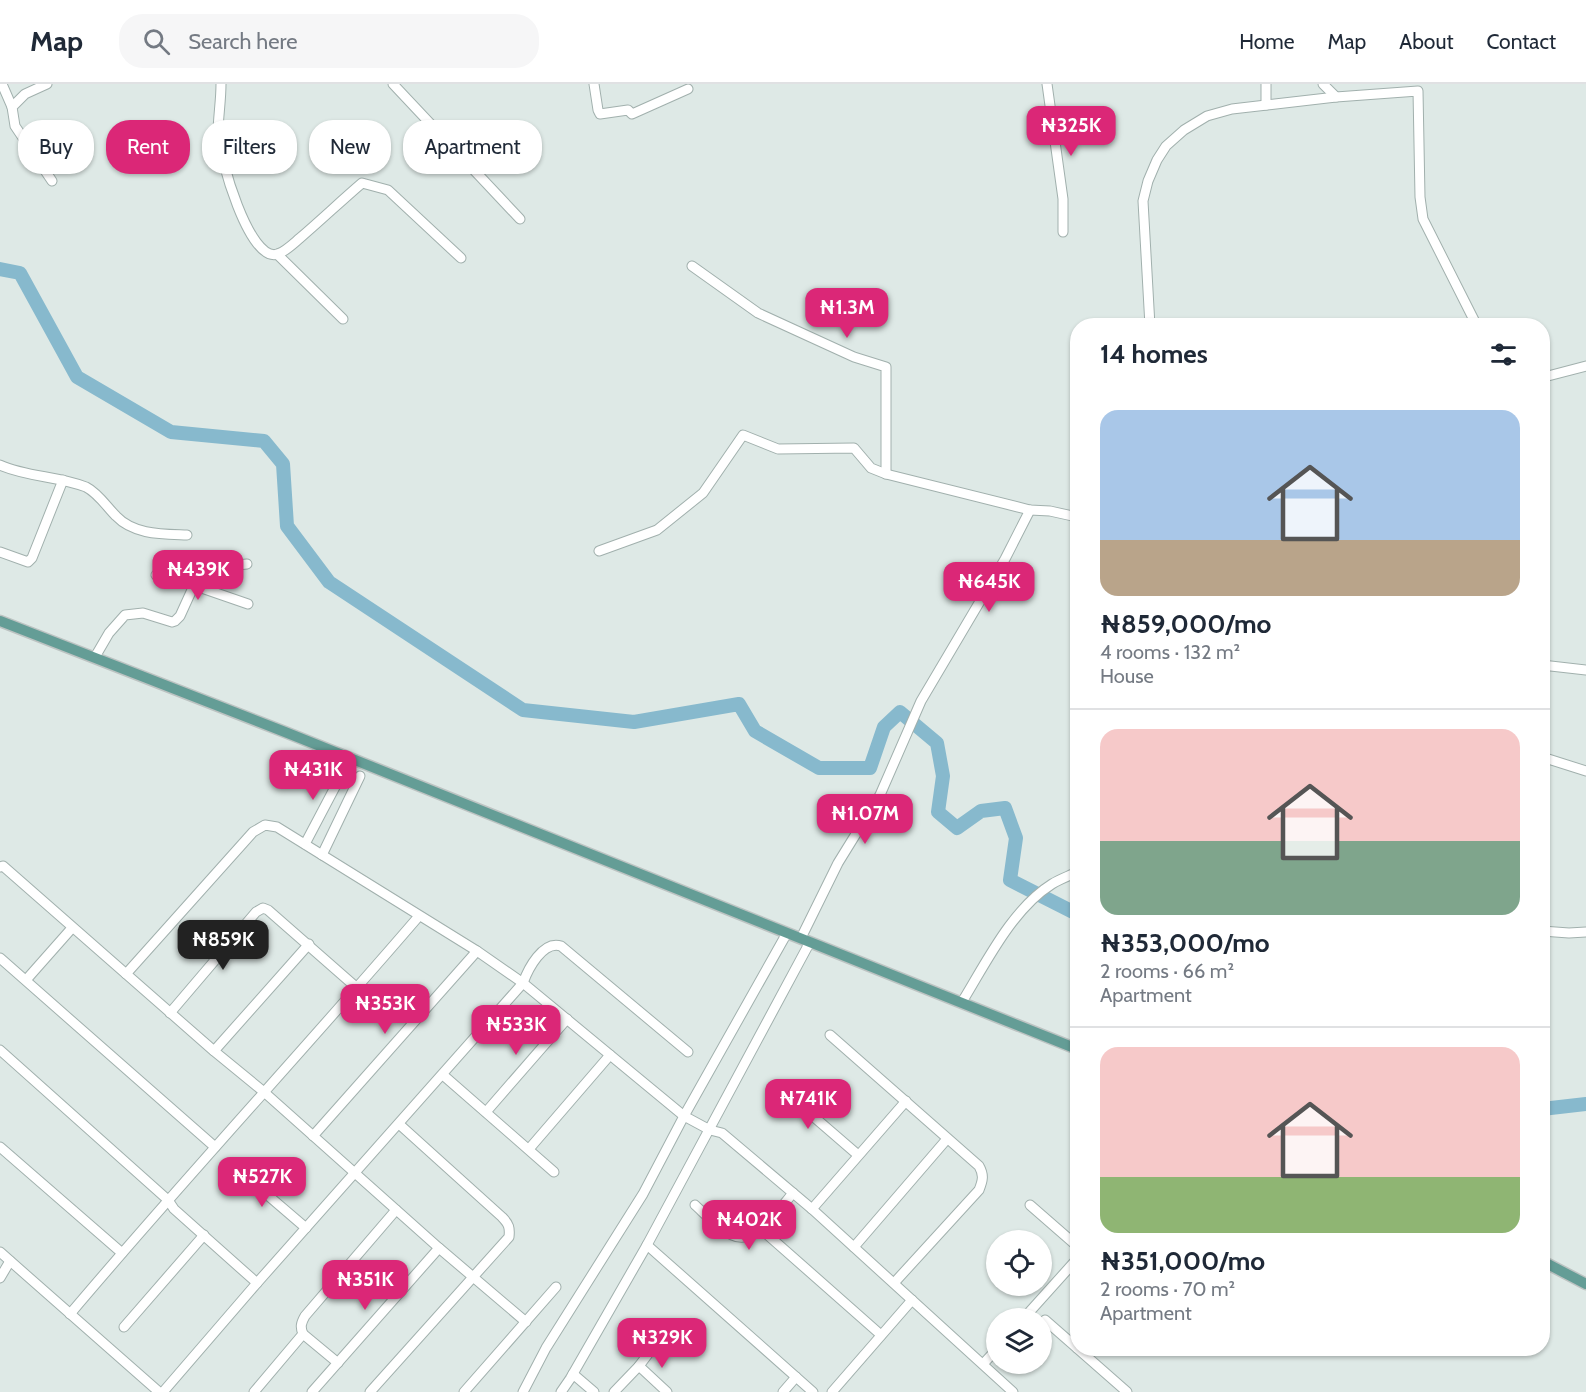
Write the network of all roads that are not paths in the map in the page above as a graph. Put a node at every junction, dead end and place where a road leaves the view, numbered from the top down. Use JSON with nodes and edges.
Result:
{"nodes":[{"id":1,"x":2,"y":84,"type":"edge"},
{"id":2,"x":47,"y":84,"type":"edge"},
{"id":3,"x":221,"y":84,"type":"edge"},
{"id":4,"x":393,"y":84,"type":"edge"},
{"id":5,"x":594,"y":84,"type":"edge"},
{"id":6,"x":1047,"y":84,"type":"edge"},
{"id":7,"x":1266,"y":84,"type":"edge"},
{"id":8,"x":1323,"y":84,"type":"edge"},
{"id":9,"x":688,"y":90,"type":"dead end"},
{"id":10,"x":1336,"y":98,"type":"junction"},
{"id":11,"x":1266,"y":105,"type":"junction"},
{"id":12,"x":12,"y":107,"type":"junction"},
{"id":13,"x":52,"y":181,"type":"dead end"},
{"id":14,"x":520,"y":219,"type":"dead end"},
{"id":15,"x":1063,"y":232,"type":"dead end"},
{"id":16,"x":277,"y":254,"type":"junction"},
{"id":17,"x":461,"y":258,"type":"dead end"},
{"id":18,"x":692,"y":266,"type":"dead end"},
{"id":19,"x":1150,"y":318,"type":"edge"},
{"id":20,"x":1473,"y":318,"type":"edge"},
{"id":21,"x":343,"y":319,"type":"dead end"},
{"id":22,"x":1586,"y":366,"type":"edge"},
{"id":23,"x":1550,"y":375,"type":"edge"},
{"id":24,"x":0,"y":465,"type":"edge"},
{"id":25,"x":886,"y":474,"type":"junction"},
{"id":26,"x":63,"y":480,"type":"junction"},
{"id":27,"x":1030,"y":510,"type":"junction"},
{"id":28,"x":1070,"y":515,"type":"edge"},
{"id":29,"x":187,"y":535,"type":"dead end"},
{"id":30,"x":599,"y":551,"type":"dead end"},
{"id":31,"x":0,"y":552,"type":"edge"},
{"id":32,"x":248,"y":564,"type":"dead end"},
{"id":33,"x":156,"y":575,"type":"dead end"},
{"id":34,"x":193,"y":585,"type":"junction"},
{"id":35,"x":248,"y":604,"type":"dead end"},
{"id":36,"x":0,"y":621,"type":"edge"},
{"id":37,"x":95,"y":657,"type":"junction"},
{"id":38,"x":1550,"y":666,"type":"edge"},
{"id":39,"x":1586,"y":670,"type":"edge"},
{"id":40,"x":1550,"y":760,"type":"edge"},
{"id":41,"x":344,"y":770,"type":"dead end"},
{"id":42,"x":1586,"y":771,"type":"edge"},
{"id":43,"x":360,"y":776,"type":"dead end"},
{"id":44,"x":305,"y":844,"type":"junction"},
{"id":45,"x":322,"y":855,"type":"junction"},
{"id":46,"x":0,"y":867,"type":"edge"},
{"id":47,"x":1070,"y":875,"type":"edge"},
{"id":48,"x":419,"y":916,"type":"junction"},
{"id":49,"x":72,"y":928,"type":"junction"},
{"id":50,"x":1550,"y":932,"type":"edge"},
{"id":51,"x":1586,"y":932,"type":"edge"},
{"id":52,"x":787,"y":933,"type":"junction"},
{"id":53,"x":806,"y":940,"type":"junction"},
{"id":54,"x":309,"y":944,"type":"junction"},
{"id":55,"x":477,"y":951,"type":"junction"},
{"id":56,"x":0,"y":957,"type":"edge"},
{"id":57,"x":126,"y":974,"type":"junction"},
{"id":58,"x":26,"y":980,"type":"junction"},
{"id":59,"x":523,"y":983,"type":"junction"},
{"id":60,"x":357,"y":988,"type":"junction"},
{"id":61,"x":963,"y":1002,"type":"junction"},
{"id":62,"x":170,"y":1012,"type":"junction"},
{"id":63,"x":567,"y":1019,"type":"junction"},
{"id":64,"x":830,"y":1035,"type":"dead end"},
{"id":65,"x":1070,"y":1046,"type":"edge"},
{"id":66,"x":0,"y":1050,"type":"edge"},
{"id":67,"x":214,"y":1051,"type":"junction"},
{"id":68,"x":688,"y":1052,"type":"dead end"},
{"id":69,"x":610,"y":1055,"type":"junction"},
{"id":70,"x":443,"y":1075,"type":"junction"},
{"id":71,"x":777,"y":1084,"type":"dead end"},
{"id":72,"x":264,"y":1092,"type":"junction"},
{"id":73,"x":906,"y":1101,"type":"junction"},
{"id":74,"x":486,"y":1112,"type":"junction"},
{"id":75,"x":684,"y":1116,"type":"junction"},
{"id":76,"x":399,"y":1124,"type":"junction"},
{"id":77,"x":710,"y":1130,"type":"junction"},
{"id":78,"x":313,"y":1136,"type":"junction"},
{"id":79,"x":947,"y":1139,"type":"junction"},
{"id":80,"x":0,"y":1147,"type":"edge"},
{"id":81,"x":215,"y":1147,"type":"junction"},
{"id":82,"x":529,"y":1149,"type":"junction"},
{"id":83,"x":858,"y":1155,"type":"junction"},
{"id":84,"x":236,"y":1168,"type":"dead end"},
{"id":85,"x":554,"y":1172,"type":"dead end"},
{"id":86,"x":354,"y":1173,"type":"junction"},
{"id":87,"x":793,"y":1193,"type":"junction"},
{"id":88,"x":168,"y":1200,"type":"junction"},
{"id":89,"x":695,"y":1205,"type":"dead end"},
{"id":90,"x":1030,"y":1205,"type":"dead end"},
{"id":91,"x":812,"y":1209,"type":"junction"},
{"id":92,"x":396,"y":1210,"type":"junction"},
{"id":93,"x":306,"y":1228,"type":"junction"},
{"id":94,"x":761,"y":1229,"type":"junction"},
{"id":95,"x":204,"y":1234,"type":"junction"},
{"id":96,"x":1070,"y":1240,"type":"edge"},
{"id":97,"x":647,"y":1245,"type":"junction"},
{"id":98,"x":854,"y":1247,"type":"junction"},
{"id":99,"x":439,"y":1248,"type":"junction"},
{"id":100,"x":0,"y":1252,"type":"edge"},
{"id":101,"x":122,"y":1253,"type":"junction"},
{"id":102,"x":10,"y":1261,"type":"junction"},
{"id":103,"x":1550,"y":1265,"type":"edge"},
{"id":104,"x":1070,"y":1267,"type":"edge"},
{"id":105,"x":472,"y":1276,"type":"junction"},
{"id":106,"x":0,"y":1278,"type":"edge"},
{"id":107,"x":894,"y":1283,"type":"junction"},
{"id":108,"x":257,"y":1284,"type":"junction"},
{"id":109,"x":1586,"y":1284,"type":"edge"},
{"id":110,"x":556,"y":1287,"type":"dead end"},
{"id":111,"x":912,"y":1300,"type":"junction"},
{"id":112,"x":1033,"y":1308,"type":"edge"},
{"id":113,"x":70,"y":1314,"type":"junction"},
{"id":114,"x":525,"y":1322,"type":"junction"},
{"id":115,"x":1052,"y":1326,"type":"edge"},
{"id":116,"x":124,"y":1327,"type":"dead end"},
{"id":117,"x":624,"y":1330,"type":"dead end"},
{"id":118,"x":303,"y":1334,"type":"junction"},
{"id":119,"x":881,"y":1335,"type":"junction"},
{"id":120,"x":1070,"y":1342,"type":"edge"},
{"id":121,"x":1086,"y":1356,"type":"edge"},
{"id":122,"x":986,"y":1361,"type":"edge"},
{"id":123,"x":338,"y":1363,"type":"junction"},
{"id":124,"x":983,"y":1364,"type":"junction"},
{"id":125,"x":639,"y":1366,"type":"junction"},
{"id":126,"x":573,"y":1374,"type":"junction"},
{"id":127,"x":796,"y":1377,"type":"junction"},
{"id":128,"x":161,"y":1392,"type":"edge"},
{"id":129,"x":254,"y":1392,"type":"edge"},
{"id":130,"x":312,"y":1392,"type":"edge"},
{"id":131,"x":369,"y":1392,"type":"edge"},
{"id":132,"x":464,"y":1392,"type":"edge"},
{"id":133,"x":523,"y":1392,"type":"edge"},
{"id":134,"x":561,"y":1392,"type":"edge"},
{"id":135,"x":594,"y":1392,"type":"edge"},
{"id":136,"x":614,"y":1392,"type":"edge"},
{"id":137,"x":668,"y":1392,"type":"edge"},
{"id":138,"x":783,"y":1392,"type":"edge"},
{"id":139,"x":813,"y":1392,"type":"edge"},
{"id":140,"x":832,"y":1392,"type":"edge"},
{"id":141,"x":1013,"y":1392,"type":"edge"},
{"id":142,"x":1126,"y":1392,"type":"edge"}],
"edges":[{"from":1,"to":12,"type":"street"},
{"from":2,"to":12,"type":"street"},
{"from":3,"to":16,"type":"street"},
{"from":4,"to":14,"type":"street"},
{"from":5,"to":9,"type":"street"},
{"from":6,"to":15,"type":"street"},
{"from":7,"to":11,"type":"street"},
{"from":8,"to":10,"type":"street"},
{"from":10,"to":11,"type":"street"},
{"from":10,"to":20,"type":"street"},
{"from":11,"to":19,"type":"street"},
{"from":12,"to":13,"type":"street"},
{"from":16,"to":17,"type":"street"},
{"from":16,"to":21,"type":"street"},
{"from":18,"to":25,"type":"street"},
{"from":22,"to":23,"type":"street"},
{"from":24,"to":26,"type":"street"},
{"from":25,"to":27,"type":"street"},
{"from":25,"to":30,"type":"street"},
{"from":26,"to":29,"type":"street"},
{"from":26,"to":31,"type":"street"},
{"from":27,"to":28,"type":"street"},
{"from":27,"to":53,"type":"street"},
{"from":32,"to":34,"type":"street"},
{"from":33,"to":34,"type":"street"},
{"from":34,"to":35,"type":"street"},
{"from":34,"to":37,"type":"street"},
{"from":36,"to":37,"type":"main road"},
{"from":37,"to":52,"type":"main road"},
{"from":38,"to":39,"type":"street"},
{"from":40,"to":42,"type":"street"},
{"from":41,"to":44,"type":"street"},
{"from":43,"to":45,"type":"street"},
{"from":44,"to":45,"type":"street"},
{"from":44,"to":57,"type":"street"},
{"from":45,"to":48,"type":"street"},
{"from":46,"to":49,"type":"street"},
{"from":47,"to":61,"type":"street"},
{"from":48,"to":55,"type":"street"},
{"from":48,"to":60,"type":"street"},
{"from":49,"to":57,"type":"street"},
{"from":49,"to":58,"type":"street"},
{"from":50,"to":51,"type":"street"},
{"from":52,"to":53,"type":"main road"},
{"from":52,"to":75,"type":"street"},
{"from":53,"to":61,"type":"main road"},
{"from":53,"to":77,"type":"street"},
{"from":54,"to":60,"type":"street"},
{"from":54,"to":62,"type":"street"},
{"from":54,"to":67,"type":"street"},
{"from":55,"to":59,"type":"street"},
{"from":55,"to":78,"type":"street"},
{"from":56,"to":58,"type":"street"},
{"from":57,"to":62,"type":"street"},
{"from":58,"to":81,"type":"street"},
{"from":59,"to":63,"type":"street"},
{"from":59,"to":68,"type":"street"},
{"from":59,"to":70,"type":"street"},
{"from":60,"to":72,"type":"street"},
{"from":61,"to":65,"type":"main road"},
{"from":62,"to":67,"type":"street"},
{"from":63,"to":69,"type":"street"},
{"from":63,"to":74,"type":"street"},
{"from":64,"to":73,"type":"street"},
{"from":66,"to":88,"type":"street"},
{"from":67,"to":72,"type":"street"},
{"from":69,"to":75,"type":"street"},
{"from":69,"to":82,"type":"street"},
{"from":70,"to":74,"type":"street"},
{"from":70,"to":76,"type":"street"},
{"from":71,"to":83,"type":"street"},
{"from":72,"to":78,"type":"street"},
{"from":72,"to":81,"type":"street"},
{"from":73,"to":79,"type":"street"},
{"from":73,"to":83,"type":"street"},
{"from":74,"to":82,"type":"street"},
{"from":75,"to":77,"type":"street"},
{"from":75,"to":133,"type":"street"},
{"from":76,"to":86,"type":"street"},
{"from":76,"to":105,"type":"street"},
{"from":77,"to":87,"type":"street"},
{"from":77,"to":97,"type":"street"},
{"from":78,"to":86,"type":"street"},
{"from":79,"to":98,"type":"street"},
{"from":79,"to":107,"type":"street"},
{"from":80,"to":101,"type":"street"},
{"from":81,"to":88,"type":"street"},
{"from":82,"to":85,"type":"street"},
{"from":83,"to":91,"type":"street"},
{"from":84,"to":93,"type":"street"},
{"from":86,"to":92,"type":"street"},
{"from":86,"to":93,"type":"street"},
{"from":87,"to":91,"type":"street"},
{"from":87,"to":94,"type":"street"},
{"from":88,"to":95,"type":"street"},
{"from":88,"to":101,"type":"street"},
{"from":89,"to":94,"type":"street"},
{"from":90,"to":96,"type":"street"},
{"from":91,"to":98,"type":"street"},
{"from":92,"to":99,"type":"street"},
{"from":92,"to":118,"type":"street"},
{"from":93,"to":108,"type":"street"},
{"from":94,"to":119,"type":"street"},
{"from":95,"to":108,"type":"street"},
{"from":95,"to":116,"type":"street"},
{"from":97,"to":126,"type":"street"},
{"from":97,"to":127,"type":"street"},
{"from":98,"to":107,"type":"street"},
{"from":99,"to":105,"type":"street"},
{"from":99,"to":123,"type":"street"},
{"from":100,"to":102,"type":"street"},
{"from":101,"to":113,"type":"street"},
{"from":102,"to":106,"type":"street"},
{"from":102,"to":113,"type":"street"},
{"from":103,"to":109,"type":"main road"},
{"from":104,"to":112,"type":"street"},
{"from":105,"to":114,"type":"street"},
{"from":105,"to":131,"type":"street"},
{"from":107,"to":111,"type":"street"},
{"from":108,"to":128,"type":"street"},
{"from":110,"to":114,"type":"street"},
{"from":111,"to":119,"type":"street"},
{"from":111,"to":124,"type":"street"},
{"from":113,"to":128,"type":"street"},
{"from":114,"to":132,"type":"street"},
{"from":115,"to":120,"type":"street"},
{"from":117,"to":125,"type":"street"},
{"from":118,"to":123,"type":"street"},
{"from":118,"to":129,"type":"street"},
{"from":119,"to":140,"type":"street"},
{"from":121,"to":142,"type":"street"},
{"from":122,"to":124,"type":"street"},
{"from":123,"to":130,"type":"street"},
{"from":124,"to":141,"type":"street"},
{"from":125,"to":136,"type":"street"},
{"from":125,"to":137,"type":"street"},
{"from":126,"to":134,"type":"street"},
{"from":126,"to":135,"type":"street"},
{"from":127,"to":138,"type":"street"},
{"from":127,"to":139,"type":"street"}]}
